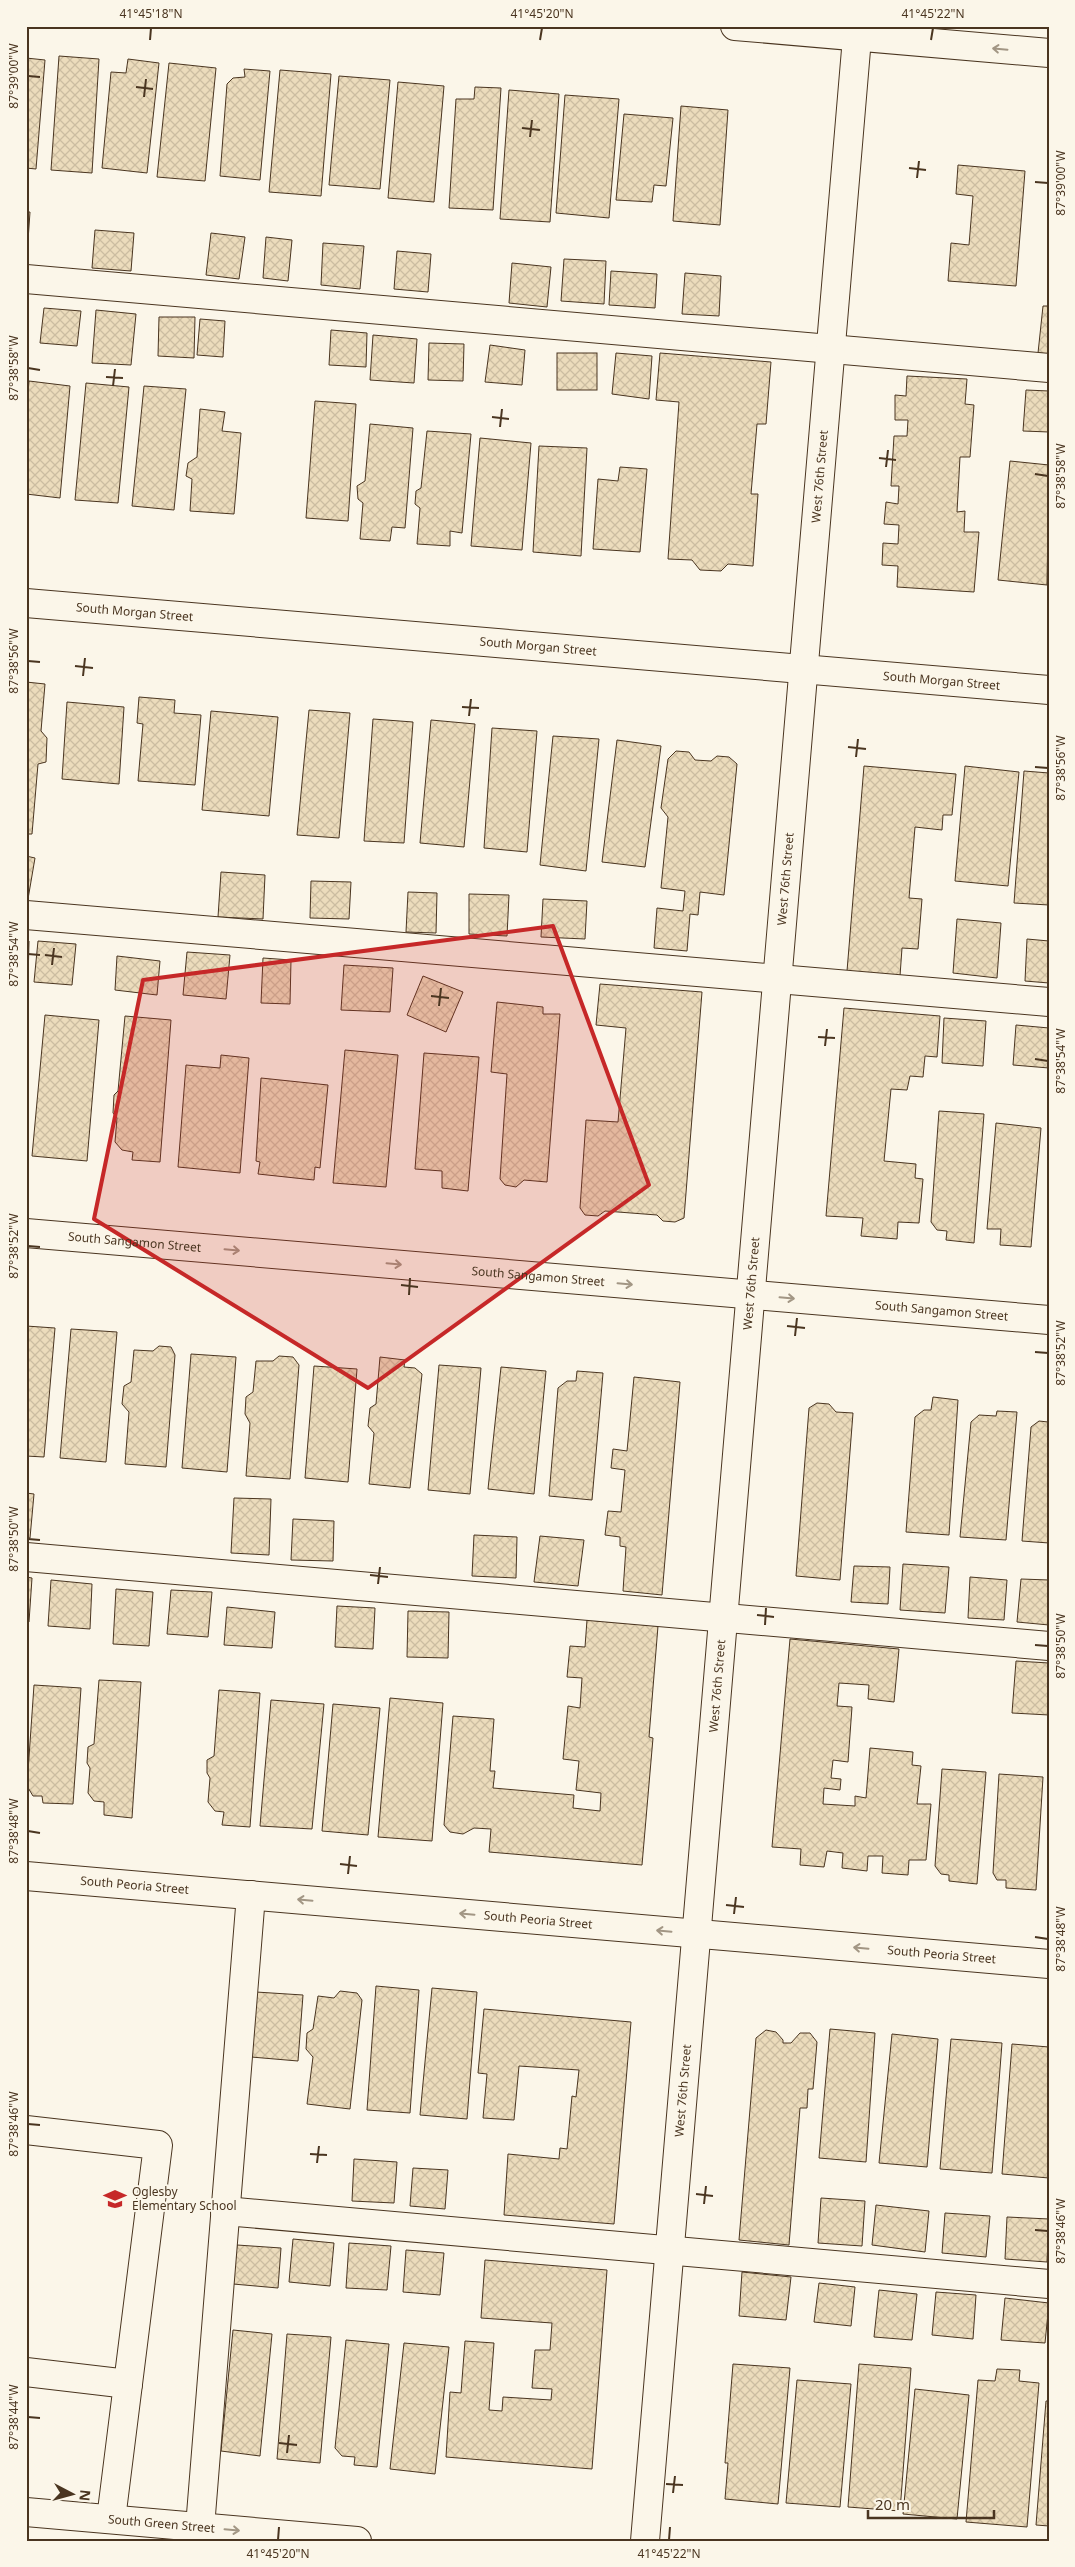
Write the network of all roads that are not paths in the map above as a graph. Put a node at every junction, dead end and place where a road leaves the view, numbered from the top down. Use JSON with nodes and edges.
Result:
{"nodes":[{"id":1,"x":735,"y":26,"type":"edge"},
{"id":2,"x":857,"y":31,"type":"edge"},
{"id":3,"x":1049,"y":53,"type":"edge"},
{"id":4,"x":26,"y":279,"type":"edge"},
{"id":5,"x":830,"y":349,"type":"junction"},
{"id":6,"x":1049,"y":368,"type":"edge"},
{"id":7,"x":26,"y":603,"type":"edge"},
{"id":8,"x":804,"y":669,"type":"junction"},
{"id":9,"x":1049,"y":690,"type":"edge"},
{"id":10,"x":26,"y":915,"type":"edge"},
{"id":11,"x":778,"y":979,"type":"junction"},
{"id":12,"x":1049,"y":1002,"type":"edge"},
{"id":13,"x":26,"y":1233,"type":"edge"},
{"id":14,"x":751,"y":1295,"type":"junction"},
{"id":15,"x":1049,"y":1320,"type":"edge"},
{"id":16,"x":26,"y":1557,"type":"edge"},
{"id":17,"x":724,"y":1618,"type":"junction"},
{"id":18,"x":1049,"y":1646,"type":"edge"},
{"id":19,"x":26,"y":1876,"type":"edge"},
{"id":20,"x":251,"y":1895,"type":"junction"},
{"id":21,"x":697,"y":1934,"type":"junction"},
{"id":22,"x":1049,"y":1964,"type":"edge"},
{"id":23,"x":26,"y":2130,"type":"edge"},
{"id":24,"x":225,"y":2211,"type":"junction"},
{"id":25,"x":670,"y":2252,"type":"junction"},
{"id":26,"x":1049,"y":2284,"type":"edge"},
{"id":27,"x":26,"y":2372,"type":"edge"},
{"id":28,"x":128,"y":2384,"type":"junction"},
{"id":29,"x":26,"y":2512,"type":"edge"},
{"id":30,"x":111,"y":2519,"type":"junction"},
{"id":31,"x":200,"y":2527,"type":"junction"},
{"id":32,"x":357,"y":2541,"type":"edge"},
{"id":33,"x":646,"y":2541,"type":"edge"}],
"edges":[{"from":1,"to":2,"type":"street"},
{"from":3,"to":2,"type":"street","one_way":true},
{"from":2,"to":5,"type":"street","name":"West 76th Street"},
{"from":4,"to":5,"type":"street"},
{"from":5,"to":6,"type":"street"},
{"from":5,"to":8,"type":"street","name":"West 76th Street"},
{"from":7,"to":8,"type":"street","name":"South Morgan Street"},
{"from":8,"to":9,"type":"street","name":"South Morgan Street"},
{"from":8,"to":11,"type":"street","name":"West 76th Street"},
{"from":10,"to":11,"type":"street"},
{"from":11,"to":12,"type":"street"},
{"from":11,"to":14,"type":"street","name":"West 76th Street"},
{"from":13,"to":14,"type":"street","name":"South Sangamon Street","one_way":true},
{"from":14,"to":15,"type":"street","name":"South Sangamon Street","one_way":true},
{"from":14,"to":17,"type":"street","name":"West 76th Street"},
{"from":16,"to":17,"type":"street"},
{"from":17,"to":18,"type":"street"},
{"from":17,"to":21,"type":"street","name":"West 76th Street"},
{"from":19,"to":20,"type":"street","name":"South Peoria Street"},
{"from":21,"to":20,"type":"street","name":"South Peoria Street","one_way":true},
{"from":20,"to":24,"type":"street"},
{"from":22,"to":21,"type":"street","name":"South Peoria Street","one_way":true},
{"from":21,"to":25,"type":"street","name":"West 76th Street"},
{"from":23,"to":28,"type":"street"},
{"from":24,"to":25,"type":"street"},
{"from":24,"to":31,"type":"street"},
{"from":25,"to":26,"type":"street"},
{"from":25,"to":33,"type":"street","name":"West 76th Street"},
{"from":27,"to":28,"type":"street"},
{"from":28,"to":30,"type":"street"},
{"from":29,"to":30,"type":"street","name":"South Green Street"},
{"from":30,"to":31,"type":"street","name":"South Green Street"},
{"from":31,"to":32,"type":"street","name":"South Green Street","one_way":true}]}
